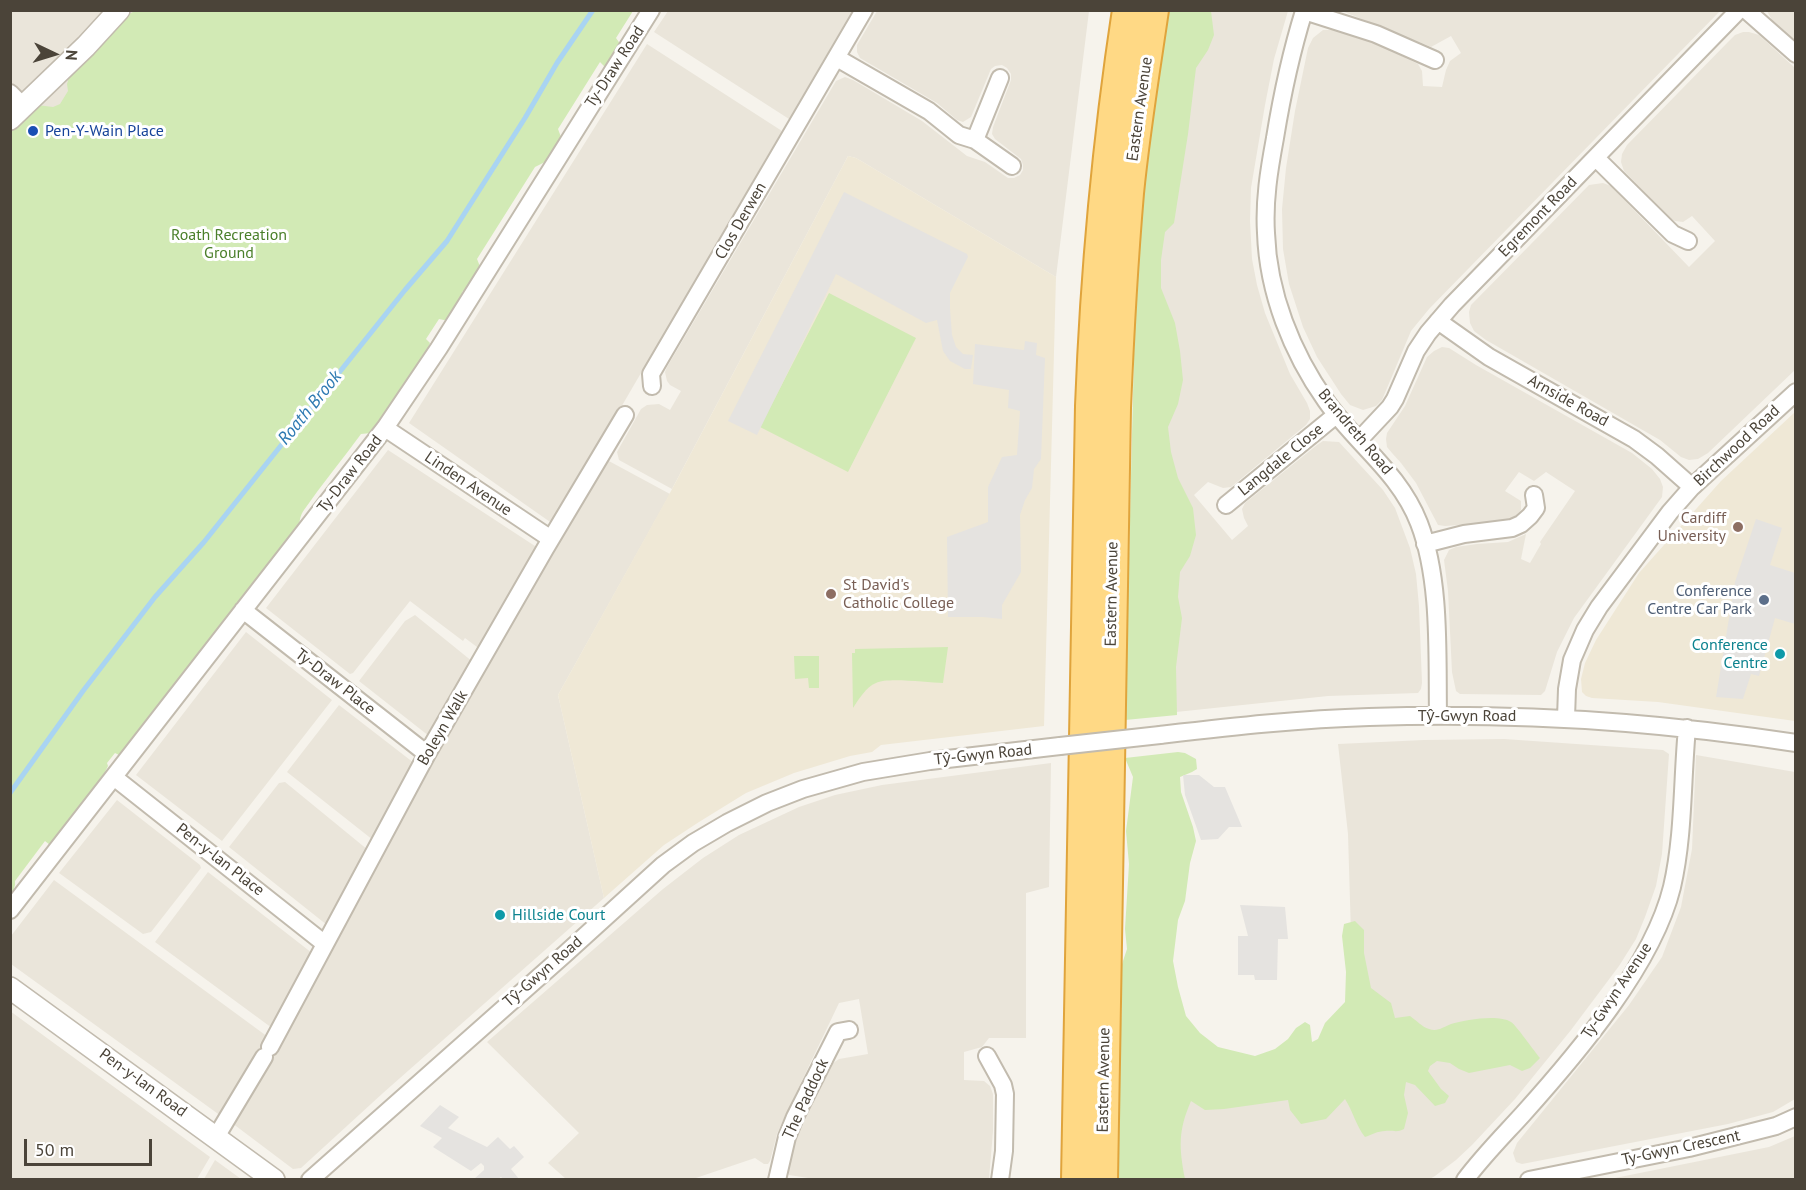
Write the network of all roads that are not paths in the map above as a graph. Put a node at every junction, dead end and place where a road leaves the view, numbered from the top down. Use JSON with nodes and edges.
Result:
{"nodes":[{"id":1,"x":119,"y":10,"type":"edge"},
{"id":2,"x":651,"y":10,"type":"edge"},
{"id":3,"x":864,"y":10,"type":"edge"},
{"id":4,"x":1126,"y":10,"type":"edge"},
{"id":5,"x":1154,"y":10,"type":"edge"},
{"id":6,"x":1304,"y":10,"type":"edge"},
{"id":7,"x":1739,"y":10,"type":"edge"},
{"id":8,"x":1746,"y":10,"type":"edge"},
{"id":9,"x":1796,"y":54,"type":"edge"},
{"id":10,"x":837,"y":58,"type":"junction"},
{"id":11,"x":1435,"y":60,"type":"dead end"},
{"id":12,"x":1000,"y":78,"type":"dead end"},
{"id":13,"x":15,"y":106,"type":"edge"},
{"id":14,"x":975,"y":140,"type":"junction"},
{"id":15,"x":1596,"y":158,"type":"junction"},
{"id":16,"x":1012,"y":166,"type":"dead end"},
{"id":17,"x":1688,"y":241,"type":"dead end"},
{"id":18,"x":1438,"y":321,"type":"junction"},
{"id":19,"x":652,"y":386,"type":"dead end"},
{"id":20,"x":1796,"y":392,"type":"edge"},
{"id":21,"x":625,"y":415,"type":"dead end"},
{"id":22,"x":1336,"y":415,"type":"junction"},
{"id":23,"x":385,"y":428,"type":"junction"},
{"id":24,"x":1360,"y":439,"type":"junction"},
{"id":25,"x":1692,"y":487,"type":"junction"},
{"id":26,"x":1534,"y":495,"type":"dead end"},
{"id":27,"x":1226,"y":505,"type":"dead end"},
{"id":28,"x":551,"y":539,"type":"junction"},
{"id":29,"x":1425,"y":544,"type":"junction"},
{"id":30,"x":243,"y":610,"type":"junction"},
{"id":31,"x":1438,"y":716,"type":"junction"},
{"id":32,"x":1566,"y":718,"type":"junction"},
{"id":33,"x":1687,"y":728,"type":"junction"},
{"id":34,"x":1796,"y":743,"type":"edge"},
{"id":35,"x":427,"y":754,"type":"junction"},
{"id":36,"x":115,"y":778,"type":"junction"},
{"id":37,"x":10,"y":910,"type":"edge"},
{"id":38,"x":325,"y":944,"type":"junction"},
{"id":39,"x":10,"y":988,"type":"edge"},
{"id":40,"x":849,"y":1030,"type":"dead end"},
{"id":41,"x":987,"y":1056,"type":"dead end"},
{"id":42,"x":1796,"y":1118,"type":"edge"},
{"id":43,"x":216,"y":1137,"type":"junction"},
{"id":44,"x":274,"y":1179,"type":"edge"},
{"id":45,"x":309,"y":1179,"type":"edge"},
{"id":46,"x":777,"y":1179,"type":"edge"},
{"id":47,"x":1000,"y":1179,"type":"edge"},
{"id":48,"x":1076,"y":1179,"type":"edge"},
{"id":49,"x":1102,"y":1179,"type":"edge"},
{"id":50,"x":1466,"y":1179,"type":"edge"},
{"id":51,"x":1529,"y":1179,"type":"edge"}],
"edges":[{"from":1,"to":13,"type":"street"},
{"from":2,"to":23,"type":"street","name":"Ty-Draw Road"},
{"from":3,"to":10,"type":"street","name":"Clos Derwen"},
{"from":4,"to":48,"type":"highway","name":"Eastern Avenue"},
{"from":5,"to":49,"type":"highway","name":"Eastern Avenue"},
{"from":6,"to":11,"type":"street"},
{"from":6,"to":22,"type":"street","name":"Brandreth Road"},
{"from":7,"to":15,"type":"street","name":"Egremont Road"},
{"from":8,"to":9,"type":"street"},
{"from":10,"to":14,"type":"street"},
{"from":10,"to":19,"type":"street","name":"Clos Derwen"},
{"from":12,"to":14,"type":"street"},
{"from":14,"to":16,"type":"street"},
{"from":15,"to":17,"type":"street"},
{"from":15,"to":18,"type":"street","name":"Egremont Road"},
{"from":18,"to":24,"type":"street","name":"Egremont Road"},
{"from":18,"to":25,"type":"street","name":"Arnside Road"},
{"from":20,"to":25,"type":"street","name":"Birchwood Road"},
{"from":21,"to":28,"type":"street","name":"Boleyn Walk"},
{"from":22,"to":24,"type":"street","name":"Brandreth Road"},
{"from":22,"to":27,"type":"street","name":"Langdale Close"},
{"from":23,"to":28,"type":"street","name":"Linden Avenue"},
{"from":23,"to":30,"type":"street","name":"Ty-Draw Road"},
{"from":24,"to":29,"type":"street","name":"Brandreth Road"},
{"from":25,"to":32,"type":"street","name":"Birchwood Road"},
{"from":26,"to":29,"type":"street"},
{"from":28,"to":35,"type":"street","name":"Boleyn Walk"},
{"from":29,"to":31,"type":"street","name":"Brandreth Road"},
{"from":30,"to":35,"type":"street","name":"Ty-Draw Place"},
{"from":30,"to":36,"type":"street","name":"Ty-Draw Road"},
{"from":31,"to":32,"type":"street","name":"Tŷ-Gwyn Road"},
{"from":31,"to":45,"type":"street","name":"Tŷ-Gwyn Road","bridge":true},
{"from":32,"to":33,"type":"street","name":"Tŷ-Gwyn Road"},
{"from":33,"to":34,"type":"street","name":"Tŷ-Gwyn Road"},
{"from":33,"to":50,"type":"street","name":"Ty-Gwyn Avenue"},
{"from":35,"to":38,"type":"street","name":"Boleyn Walk"},
{"from":36,"to":37,"type":"street","name":"Ty-Draw Road"},
{"from":36,"to":38,"type":"street","name":"Pen-y-lan Place"},
{"from":38,"to":43,"type":"street","name":"Boleyn Walk"},
{"from":39,"to":43,"type":"street","name":"Pen-y-lan Road"},
{"from":40,"to":46,"type":"street","name":"The Paddock"},
{"from":41,"to":47,"type":"street"},
{"from":42,"to":51,"type":"street","name":"Ty-Gwyn Crescent"},
{"from":43,"to":44,"type":"street","name":"Pen-y-lan Road"}]}
